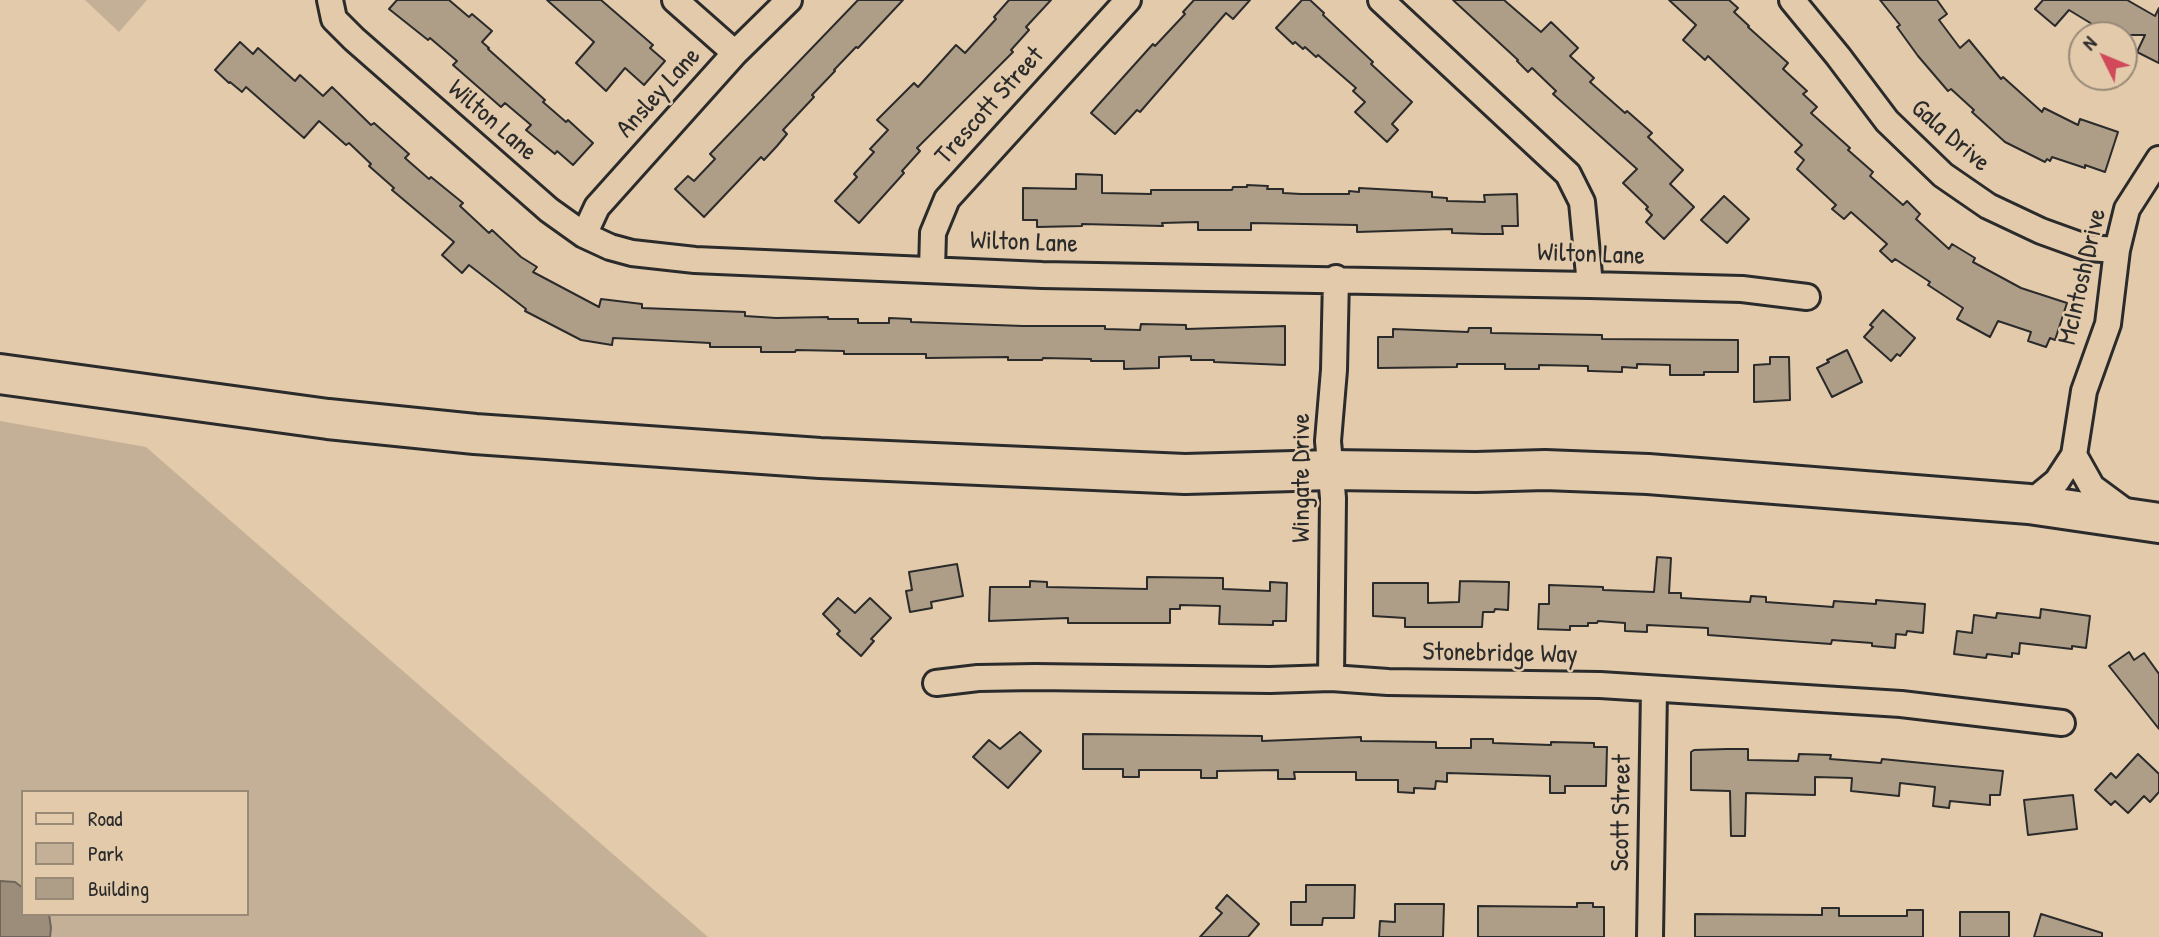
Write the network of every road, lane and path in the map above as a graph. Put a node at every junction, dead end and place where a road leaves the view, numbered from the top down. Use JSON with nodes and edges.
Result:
{"nodes":[{"id":1,"x":675,"y":0,"type":"edge"},
{"id":2,"x":789,"y":0,"type":"edge"},
{"id":3,"x":1128,"y":0,"type":"edge"},
{"id":4,"x":1381,"y":0,"type":"edge"},
{"id":5,"x":1792,"y":0,"type":"edge"},
{"id":6,"x":330,"y":4,"type":"edge"},
{"id":7,"x":735,"y":53,"type":"junction"},
{"id":8,"x":2159,"y":159,"type":"edge"},
{"id":9,"x":584,"y":235,"type":"junction"},
{"id":10,"x":2117,"y":250,"type":"junction"},
{"id":11,"x":932,"y":270,"type":"junction"},
{"id":12,"x":1336,"y":278,"type":"junction"},
{"id":13,"x":1590,"y":285,"type":"junction"},
{"id":14,"x":1807,"y":297,"type":"dead end"},
{"id":15,"x":0,"y":374,"type":"edge"},
{"id":16,"x":2074,"y":456,"type":"junction"},
{"id":17,"x":1331,"y":470,"type":"junction"},
{"id":18,"x":2029,"y":504,"type":"junction"},
{"id":19,"x":2147,"y":521,"type":"edge"},
{"id":20,"x":1331,"y":678,"type":"junction"},
{"id":21,"x":936,"y":683,"type":"dead end"},
{"id":22,"x":1654,"y":690,"type":"junction"},
{"id":23,"x":2062,"y":723,"type":"dead end"},
{"id":24,"x":1650,"y":937,"type":"edge"}],
"edges":[{"from":1,"to":7,"type":"street"},
{"from":2,"to":7,"type":"street","name":"Ansley Lane"},
{"from":3,"to":11,"type":"street","name":"Trescott Street"},
{"from":4,"to":13,"type":"street"},
{"from":5,"to":10,"type":"street","name":"Gala Drive"},
{"from":6,"to":9,"type":"street","name":"Wilton Lane"},
{"from":7,"to":9,"type":"street","name":"Ansley Lane"},
{"from":8,"to":10,"type":"street","name":"McIntosh Drive"},
{"from":9,"to":11,"type":"street","name":"Wilton Lane"},
{"from":10,"to":16,"type":"street","name":"McIntosh Drive"},
{"from":11,"to":12,"type":"street","name":"Wilton Lane"},
{"from":12,"to":13,"type":"street","name":"Wilton Lane"},
{"from":12,"to":17,"type":"street","name":"Wingate Drive"},
{"from":13,"to":14,"type":"street","name":"Wilton Lane"},
{"from":15,"to":17,"type":"main road"},
{"from":16,"to":18,"type":"street","name":"McIntosh Drive"},
{"from":16,"to":19,"type":"street"},
{"from":17,"to":18,"type":"main road"},
{"from":17,"to":20,"type":"street","name":"Wingate Drive"},
{"from":18,"to":19,"type":"main road"},
{"from":20,"to":21,"type":"street","name":"Stonebridge Way"},
{"from":20,"to":22,"type":"street","name":"Stonebridge Way"},
{"from":22,"to":23,"type":"street","name":"Stonebridge Way"},
{"from":22,"to":24,"type":"street","name":"Scott Street"}]}
